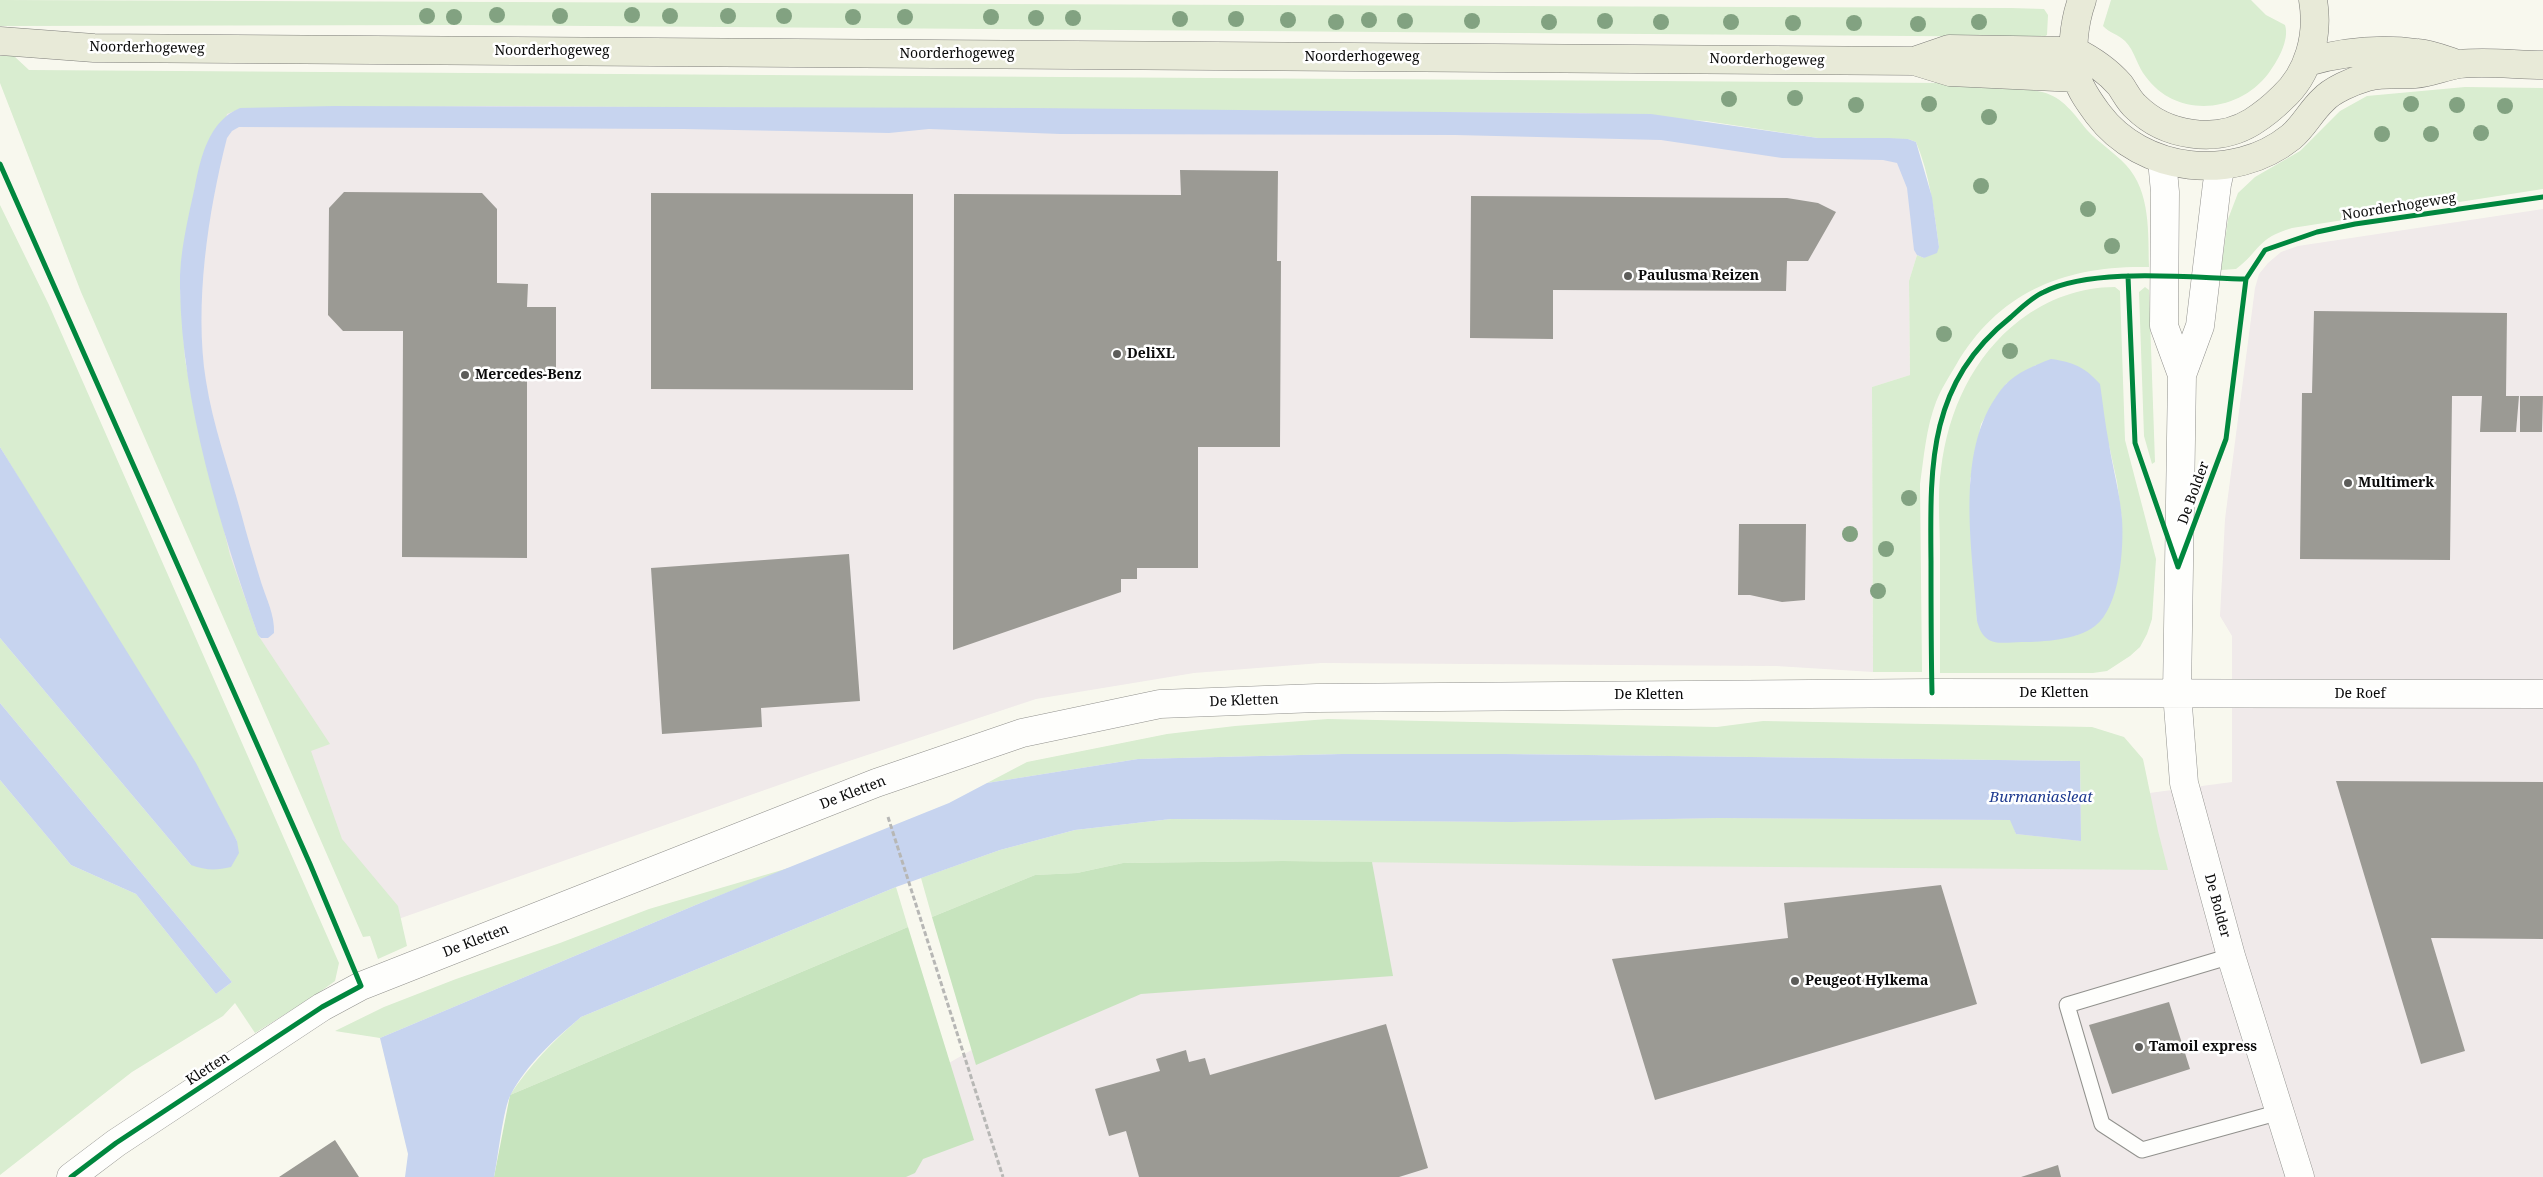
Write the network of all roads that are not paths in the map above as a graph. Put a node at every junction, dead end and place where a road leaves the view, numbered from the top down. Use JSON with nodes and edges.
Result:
{"nodes":[{"id":1,"x":2082,"y":0,"type":"edge"},
{"id":2,"x":2313,"y":0,"type":"edge"},
{"id":3,"x":0,"y":41,"type":"edge"},
{"id":4,"x":2074,"y":51,"type":"junction"},
{"id":5,"x":1914,"y":61,"type":"junction"},
{"id":6,"x":2307,"y":62,"type":"junction"},
{"id":7,"x":2459,"y":64,"type":"junction"},
{"id":8,"x":2543,"y":65,"type":"edge"},
{"id":9,"x":2077,"y":78,"type":"junction"},
{"id":10,"x":2227,"y":132,"type":"junction"},
{"id":11,"x":2162,"y":160,"type":"junction"},
{"id":12,"x":2221,"y":166,"type":"junction"},
{"id":13,"x":2182,"y":375,"type":"junction"},
{"id":14,"x":2177,"y":693,"type":"junction"},
{"id":15,"x":2543,"y":694,"type":"edge"},
{"id":16,"x":2231,"y":956,"type":"junction"},
{"id":17,"x":361,"y":986,"type":"joint"},
{"id":18,"x":2280,"y":1112,"type":"junction"},
{"id":19,"x":71,"y":1177,"type":"edge"},
{"id":20,"x":2300,"y":1177,"type":"edge"}],
"edges":[{"from":1,"to":4,"type":"main road"},
{"from":2,"to":6,"type":"main road"},
{"from":3,"to":5,"type":"main road","name":"Noorderhogeweg"},
{"from":4,"to":5,"type":"main road","name":"Noorderhogeweg"},
{"from":4,"to":9,"type":"main road"},
{"from":4,"to":10,"type":"main road"},
{"from":5,"to":9,"type":"main road","name":"Noorderhogeweg"},
{"from":6,"to":7,"type":"main road"},
{"from":6,"to":10,"type":"main road"},
{"from":7,"to":8,"type":"main road"},
{"from":7,"to":12,"type":"main road"},
{"from":9,"to":11,"type":"main road"},
{"from":10,"to":12,"type":"main road"},
{"from":11,"to":12,"type":"main road"},
{"from":11,"to":13,"type":"street","name":"De Bolder"},
{"from":12,"to":13,"type":"street","name":"De Bolder"},
{"from":13,"to":14,"type":"street","name":"De Bolder"},
{"from":14,"to":15,"type":"street","name":"De Roef"},
{"from":14,"to":16,"type":"street","name":"De Bolder"},
{"from":14,"to":17,"type":"street","name":"De Kletten"},
{"from":16,"to":18,"type":"street","name":"De Bolder"},
{"from":16,"to":18,"type":"lane"},
{"from":17,"to":19,"type":"street","name":"Kletten"},
{"from":18,"to":20,"type":"street","name":"De Bolder"}]}
